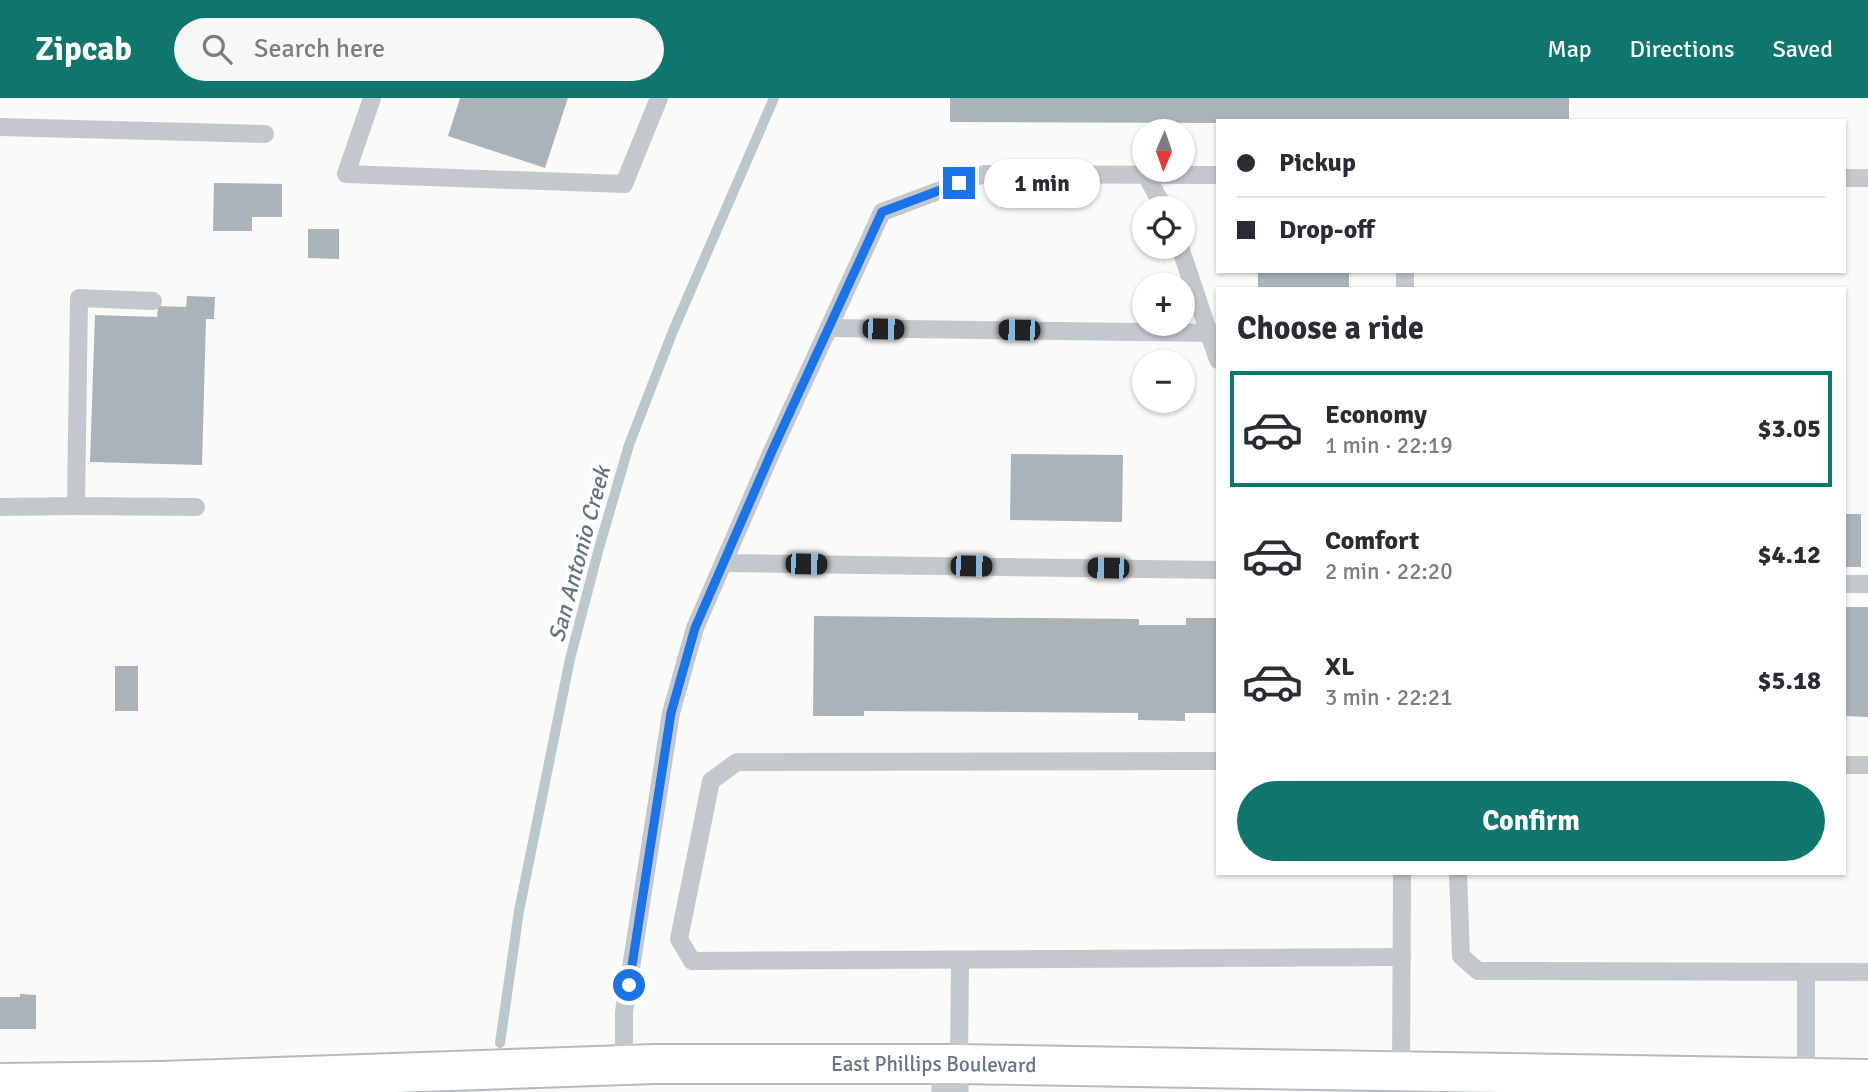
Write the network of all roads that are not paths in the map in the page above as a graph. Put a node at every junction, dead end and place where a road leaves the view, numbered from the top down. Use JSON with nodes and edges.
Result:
{"nodes":[{"id":1,"x":372,"y":98,"type":"edge"},
{"id":2,"x":659,"y":98,"type":"edge"},
{"id":3,"x":0,"y":127,"type":"edge"},
{"id":4,"x":265,"y":134,"type":"dead end"},
{"id":5,"x":1132,"y":175,"type":"edge"},
{"id":6,"x":1195,"y":175,"type":"edge"},
{"id":7,"x":1216,"y":175,"type":"edge"},
{"id":8,"x":1846,"y":178,"type":"edge"},
{"id":9,"x":1868,"y":178,"type":"edge"},
{"id":10,"x":1185,"y":259,"type":"edge"},
{"id":11,"x":153,"y":301,"type":"dead end"},
{"id":12,"x":828,"y":328,"type":"junction"},
{"id":13,"x":1214,"y":332,"type":"edge"},
{"id":14,"x":76,"y":506,"type":"junction"},
{"id":15,"x":0,"y":507,"type":"edge"},
{"id":16,"x":196,"y":507,"type":"dead end"},
{"id":17,"x":724,"y":563,"type":"junction"},
{"id":18,"x":1216,"y":570,"type":"edge"},
{"id":19,"x":1846,"y":584,"type":"edge"},
{"id":20,"x":1868,"y":584,"type":"edge"},
{"id":21,"x":1216,"y":761,"type":"edge"},
{"id":22,"x":1846,"y":765,"type":"edge"},
{"id":23,"x":1868,"y":765,"type":"edge"},
{"id":24,"x":1402,"y":875,"type":"edge"},
{"id":25,"x":1458,"y":875,"type":"edge"},
{"id":26,"x":1402,"y":957,"type":"junction"},
{"id":27,"x":960,"y":960,"type":"junction"},
{"id":28,"x":1807,"y":972,"type":"junction"},
{"id":29,"x":1868,"y":972,"type":"edge"},
{"id":30,"x":624,"y":1065,"type":"junction"},
{"id":31,"x":953,"y":1074,"type":"edge"},
{"id":32,"x":1393,"y":1078,"type":"edge"},
{"id":33,"x":1806,"y":1078,"type":"junction"},
{"id":34,"x":1868,"y":1079,"type":"edge"},
{"id":35,"x":1352,"y":1081,"type":"edge"},
{"id":36,"x":0,"y":1083,"type":"edge"},
{"id":37,"x":1653,"y":1084,"type":"edge"},
{"id":38,"x":175,"y":1086,"type":"edge"}],
"edges":[{"from":1,"to":2,"type":"lane"},
{"from":3,"to":4,"type":"lane"},
{"from":5,"to":12,"type":"lane"},
{"from":6,"to":7,"type":"lane"},
{"from":8,"to":9,"type":"lane"},
{"from":10,"to":13,"type":"lane"},
{"from":11,"to":14,"type":"lane"},
{"from":12,"to":13,"type":"lane"},
{"from":12,"to":17,"type":"lane"},
{"from":14,"to":15,"type":"lane"},
{"from":14,"to":16,"type":"lane"},
{"from":17,"to":18,"type":"lane"},
{"from":17,"to":30,"type":"lane"},
{"from":19,"to":20,"type":"lane"},
{"from":21,"to":27,"type":"lane"},
{"from":22,"to":23,"type":"lane"},
{"from":24,"to":26,"type":"lane"},
{"from":25,"to":28,"type":"lane"},
{"from":26,"to":27,"type":"lane"},
{"from":26,"to":32,"type":"lane"},
{"from":27,"to":31,"type":"lane"},
{"from":28,"to":29,"type":"lane"},
{"from":28,"to":33,"type":"lane"},
{"from":30,"to":31,"type":"street","name":"East Phillips Boulevard"},
{"from":30,"to":38,"type":"street","name":"East Phillips Boulevard"},
{"from":31,"to":35,"type":"street","name":"East Phillips Boulevard"},
{"from":32,"to":35,"type":"street","name":"East Phillips Boulevard"},
{"from":32,"to":37,"type":"street","name":"East Phillips Boulevard"},
{"from":33,"to":34,"type":"street","name":"East Phillips Boulevard"},
{"from":33,"to":37,"type":"street","name":"East Phillips Boulevard"},
{"from":36,"to":38,"type":"street","name":"East Phillips Boulevard"}]}
